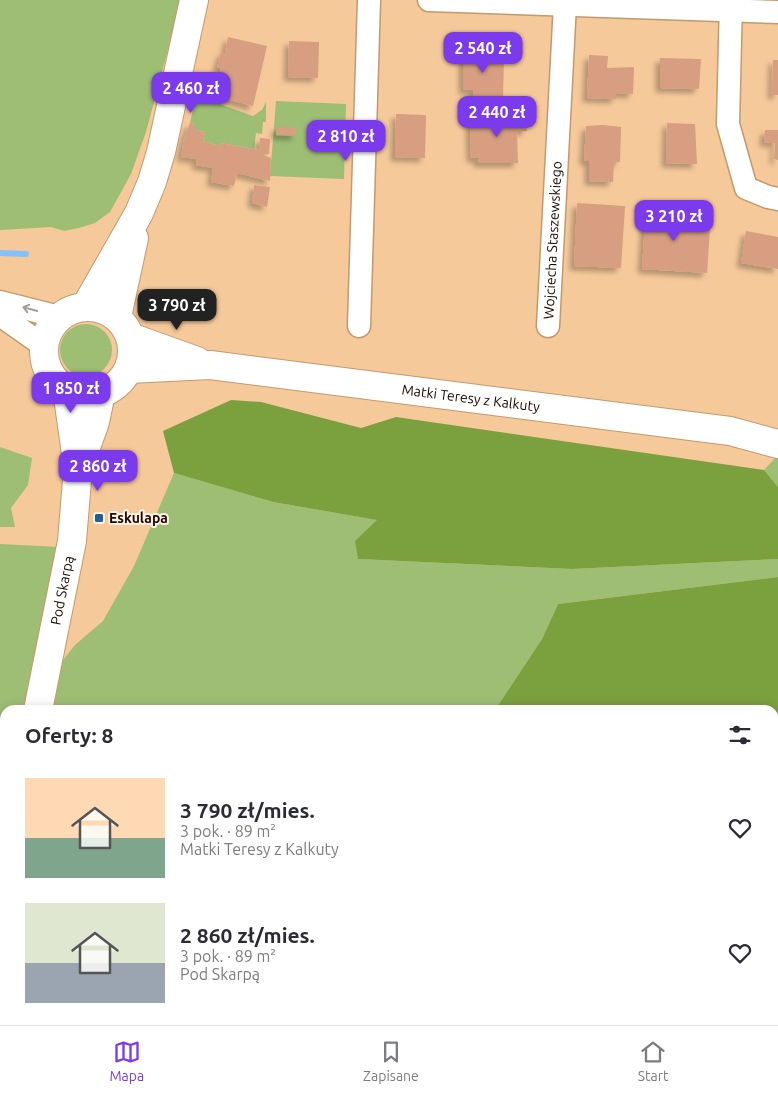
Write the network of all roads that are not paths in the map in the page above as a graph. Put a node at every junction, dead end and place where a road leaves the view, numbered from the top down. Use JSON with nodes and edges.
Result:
{"nodes":[{"id":1,"x":194,"y":0,"type":"edge"},
{"id":2,"x":369,"y":0,"type":"edge"},
{"id":3,"x":430,"y":0,"type":"edge"},
{"id":4,"x":565,"y":4,"type":"junction"},
{"id":5,"x":731,"y":5,"type":"edge"},
{"id":6,"x":778,"y":12,"type":"edge"},
{"id":7,"x":778,"y":199,"type":"edge"},
{"id":8,"x":139,"y":214,"type":"junction"},
{"id":9,"x":0,"y":302,"type":"edge"},
{"id":10,"x":86,"y":306,"type":"junction"},
{"id":11,"x":0,"y":315,"type":"edge"},
{"id":12,"x":59,"y":317,"type":"junction"},
{"id":13,"x":359,"y":326,"type":"dead end"},
{"id":14,"x":548,"y":326,"type":"dead end"},
{"id":15,"x":123,"y":327,"type":"junction"},
{"id":16,"x":44,"y":346,"type":"junction"},
{"id":17,"x":210,"y":365,"type":"junction"},
{"id":18,"x":129,"y":368,"type":"junction"},
{"id":19,"x":67,"y":390,"type":"junction"},
{"id":20,"x":101,"y":393,"type":"junction"},
{"id":21,"x":778,"y":426,"type":"edge"},
{"id":22,"x":730,"y":431,"type":"junction"},
{"id":23,"x":778,"y":444,"type":"edge"},
{"id":24,"x":78,"y":468,"type":"junction"},
{"id":25,"x":39,"y":705,"type":"edge"}],
"edges":[{"from":1,"to":8,"type":"street"},
{"from":2,"to":13,"type":"street"},
{"from":3,"to":4,"type":"street"},
{"from":4,"to":5,"type":"street"},
{"from":4,"to":14,"type":"street","name":"Wojciecha Staszewskiego"},
{"from":5,"to":6,"type":"street"},
{"from":5,"to":7,"type":"street"},
{"from":8,"to":10,"type":"street"},
{"from":8,"to":15,"type":"street"},
{"from":12,"to":9,"type":"street","one_way":true},
{"from":10,"to":12,"type":"street"},
{"from":10,"to":15,"type":"street"},
{"from":11,"to":16,"type":"street"},
{"from":12,"to":16,"type":"street"},
{"from":15,"to":17,"type":"street","name":"Matki Teresy z Kalkuty"},
{"from":15,"to":18,"type":"street"},
{"from":16,"to":19,"type":"street"},
{"from":17,"to":18,"type":"street","name":"Matki Teresy z Kalkuty"},
{"from":17,"to":22,"type":"street","name":"Matki Teresy z Kalkuty"},
{"from":18,"to":20,"type":"street"},
{"from":19,"to":20,"type":"street"},
{"from":19,"to":24,"type":"street","name":"Pod Skarpą"},
{"from":20,"to":24,"type":"street","name":"Pod Skarpą"},
{"from":21,"to":22,"type":"street","name":"Matki Teresy z Kalkuty"},
{"from":22,"to":23,"type":"street","name":"Matki Teresy z Kalkuty"},
{"from":24,"to":25,"type":"street","name":"Pod Skarpą"}]}
